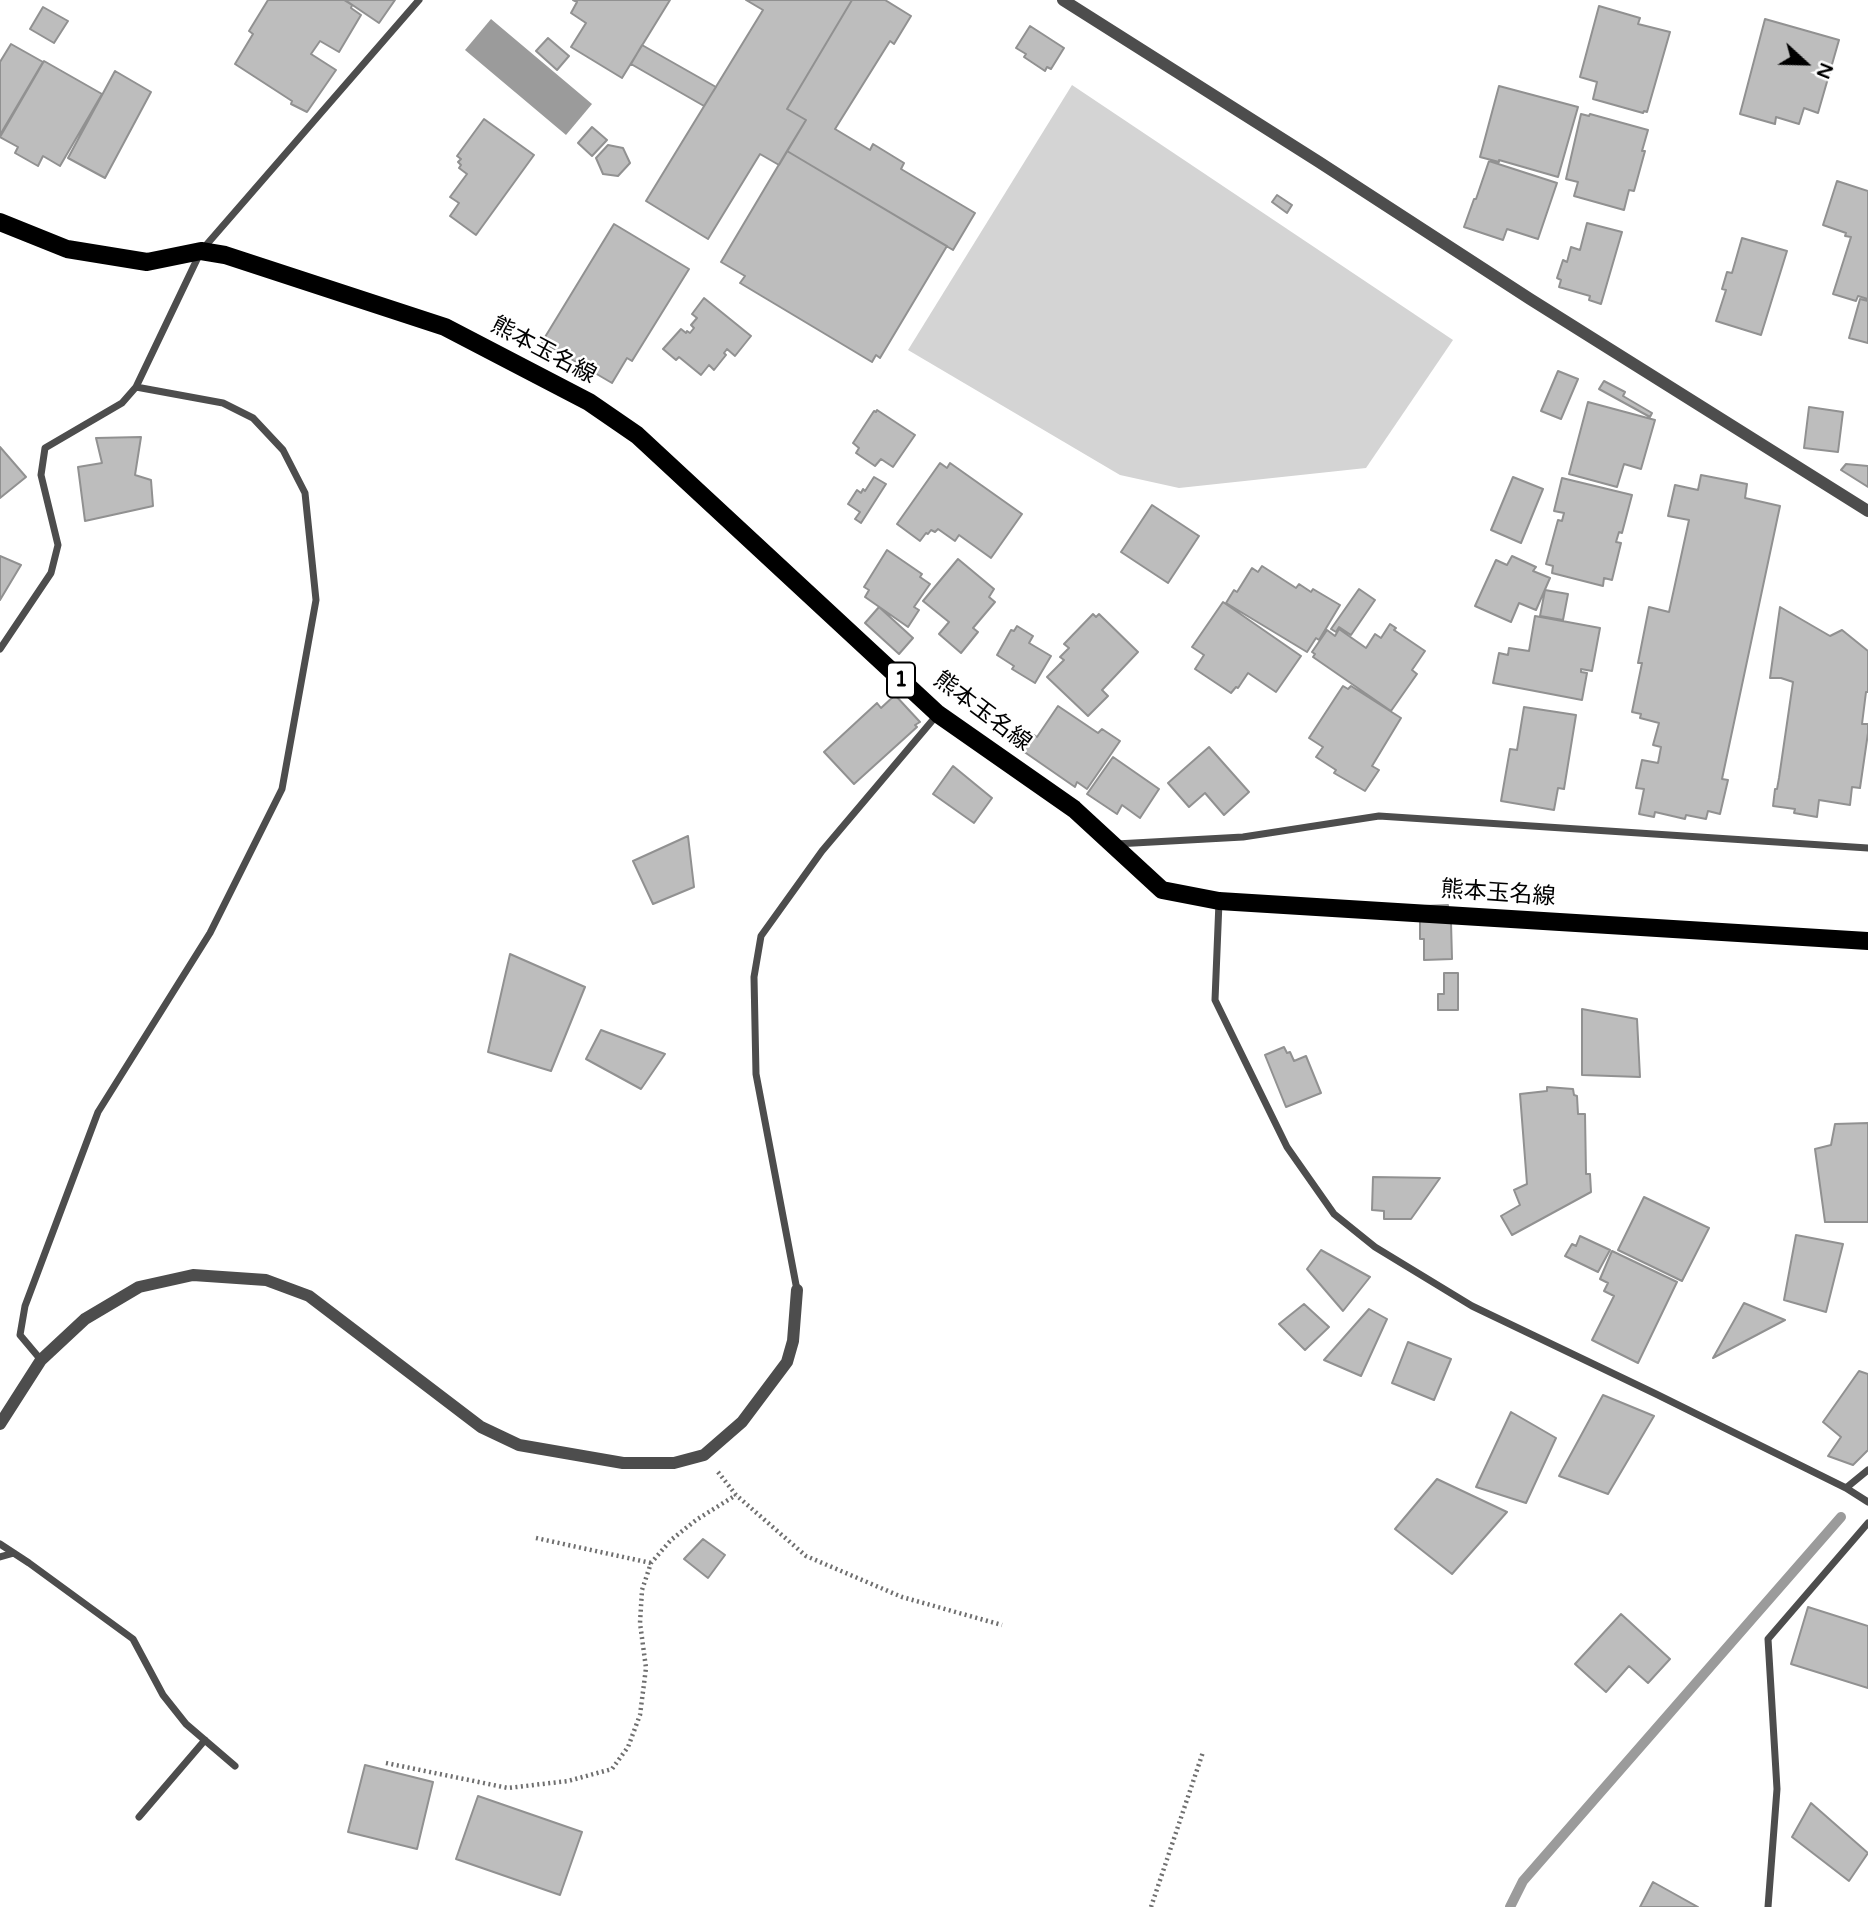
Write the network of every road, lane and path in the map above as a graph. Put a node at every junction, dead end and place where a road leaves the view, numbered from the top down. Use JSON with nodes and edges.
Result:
{"nodes":[{"id":1,"x":419,"y":0,"type":"edge"},
{"id":2,"x":1063,"y":0,"type":"edge"},
{"id":3,"x":0,"y":222,"type":"edge"},
{"id":4,"x":201,"y":251,"type":"junction"},
{"id":5,"x":136,"y":387,"type":"junction"},
{"id":6,"x":1868,"y":511,"type":"edge"},
{"id":7,"x":0,"y":649,"type":"edge"},
{"id":8,"x":938,"y":715,"type":"junction"},
{"id":9,"x":1114,"y":844,"type":"junction"},
{"id":10,"x":1868,"y":848,"type":"edge"},
{"id":11,"x":1219,"y":901,"type":"junction"},
{"id":12,"x":1868,"y":941,"type":"edge"},
{"id":13,"x":797,"y":1290,"type":"joint"},
{"id":14,"x":41,"y":1360,"type":"junction"},
{"id":15,"x":0,"y":1424,"type":"edge"},
{"id":16,"x":704,"y":1455,"type":"junction"},
{"id":17,"x":1868,"y":1469,"type":"edge"},
{"id":18,"x":1846,"y":1488,"type":"junction"},
{"id":19,"x":736,"y":1495,"type":"junction"},
{"id":20,"x":1868,"y":1502,"type":"edge"},
{"id":21,"x":1868,"y":1523,"type":"edge"},
{"id":22,"x":536,"y":1538,"type":"dead end"},
{"id":23,"x":0,"y":1545,"type":"edge"},
{"id":24,"x":14,"y":1553,"type":"junction"},
{"id":25,"x":0,"y":1557,"type":"edge"},
{"id":26,"x":651,"y":1563,"type":"junction"},
{"id":27,"x":1002,"y":1625,"type":"dead end"},
{"id":28,"x":205,"y":1740,"type":"junction"},
{"id":29,"x":1203,"y":1752,"type":"dead end"},
{"id":30,"x":386,"y":1763,"type":"dead end"},
{"id":31,"x":235,"y":1766,"type":"dead end"},
{"id":32,"x":139,"y":1817,"type":"dead end"},
{"id":33,"x":1151,"y":1907,"type":"edge"},
{"id":34,"x":1768,"y":1907,"type":"edge"}],
"edges":[{"from":1,"to":4,"type":"street"},
{"from":2,"to":6,"type":"street"},
{"from":3,"to":4,"type":"main road","name":"熊本玉名線","number":"1"},
{"from":4,"to":5,"type":"street"},
{"from":4,"to":8,"type":"main road","name":"熊本玉名線","number":"1"},
{"from":5,"to":7,"type":"street"},
{"from":5,"to":14,"type":"street"},
{"from":8,"to":9,"type":"main road","name":"熊本玉名線","number":"1"},
{"from":8,"to":13,"type":"street"},
{"from":9,"to":10,"type":"street"},
{"from":9,"to":11,"type":"main road","name":"熊本玉名線","number":"1"},
{"from":11,"to":12,"type":"main road","name":"熊本玉名線","number":"1"},
{"from":11,"to":18,"type":"street"},
{"from":13,"to":16,"type":"street"},
{"from":14,"to":15,"type":"street"},
{"from":14,"to":16,"type":"street"},
{"from":16,"to":19,"type":"path"},
{"from":17,"to":18,"type":"street"},
{"from":18,"to":20,"type":"street"},
{"from":19,"to":26,"type":"path"},
{"from":19,"to":27,"type":"path"},
{"from":21,"to":34,"type":"street"},
{"from":22,"to":26,"type":"path"},
{"from":23,"to":24,"type":"street"},
{"from":24,"to":25,"type":"street"},
{"from":24,"to":28,"type":"street"},
{"from":26,"to":30,"type":"path"},
{"from":28,"to":31,"type":"street"},
{"from":28,"to":32,"type":"street"},
{"from":29,"to":33,"type":"path"}]}
